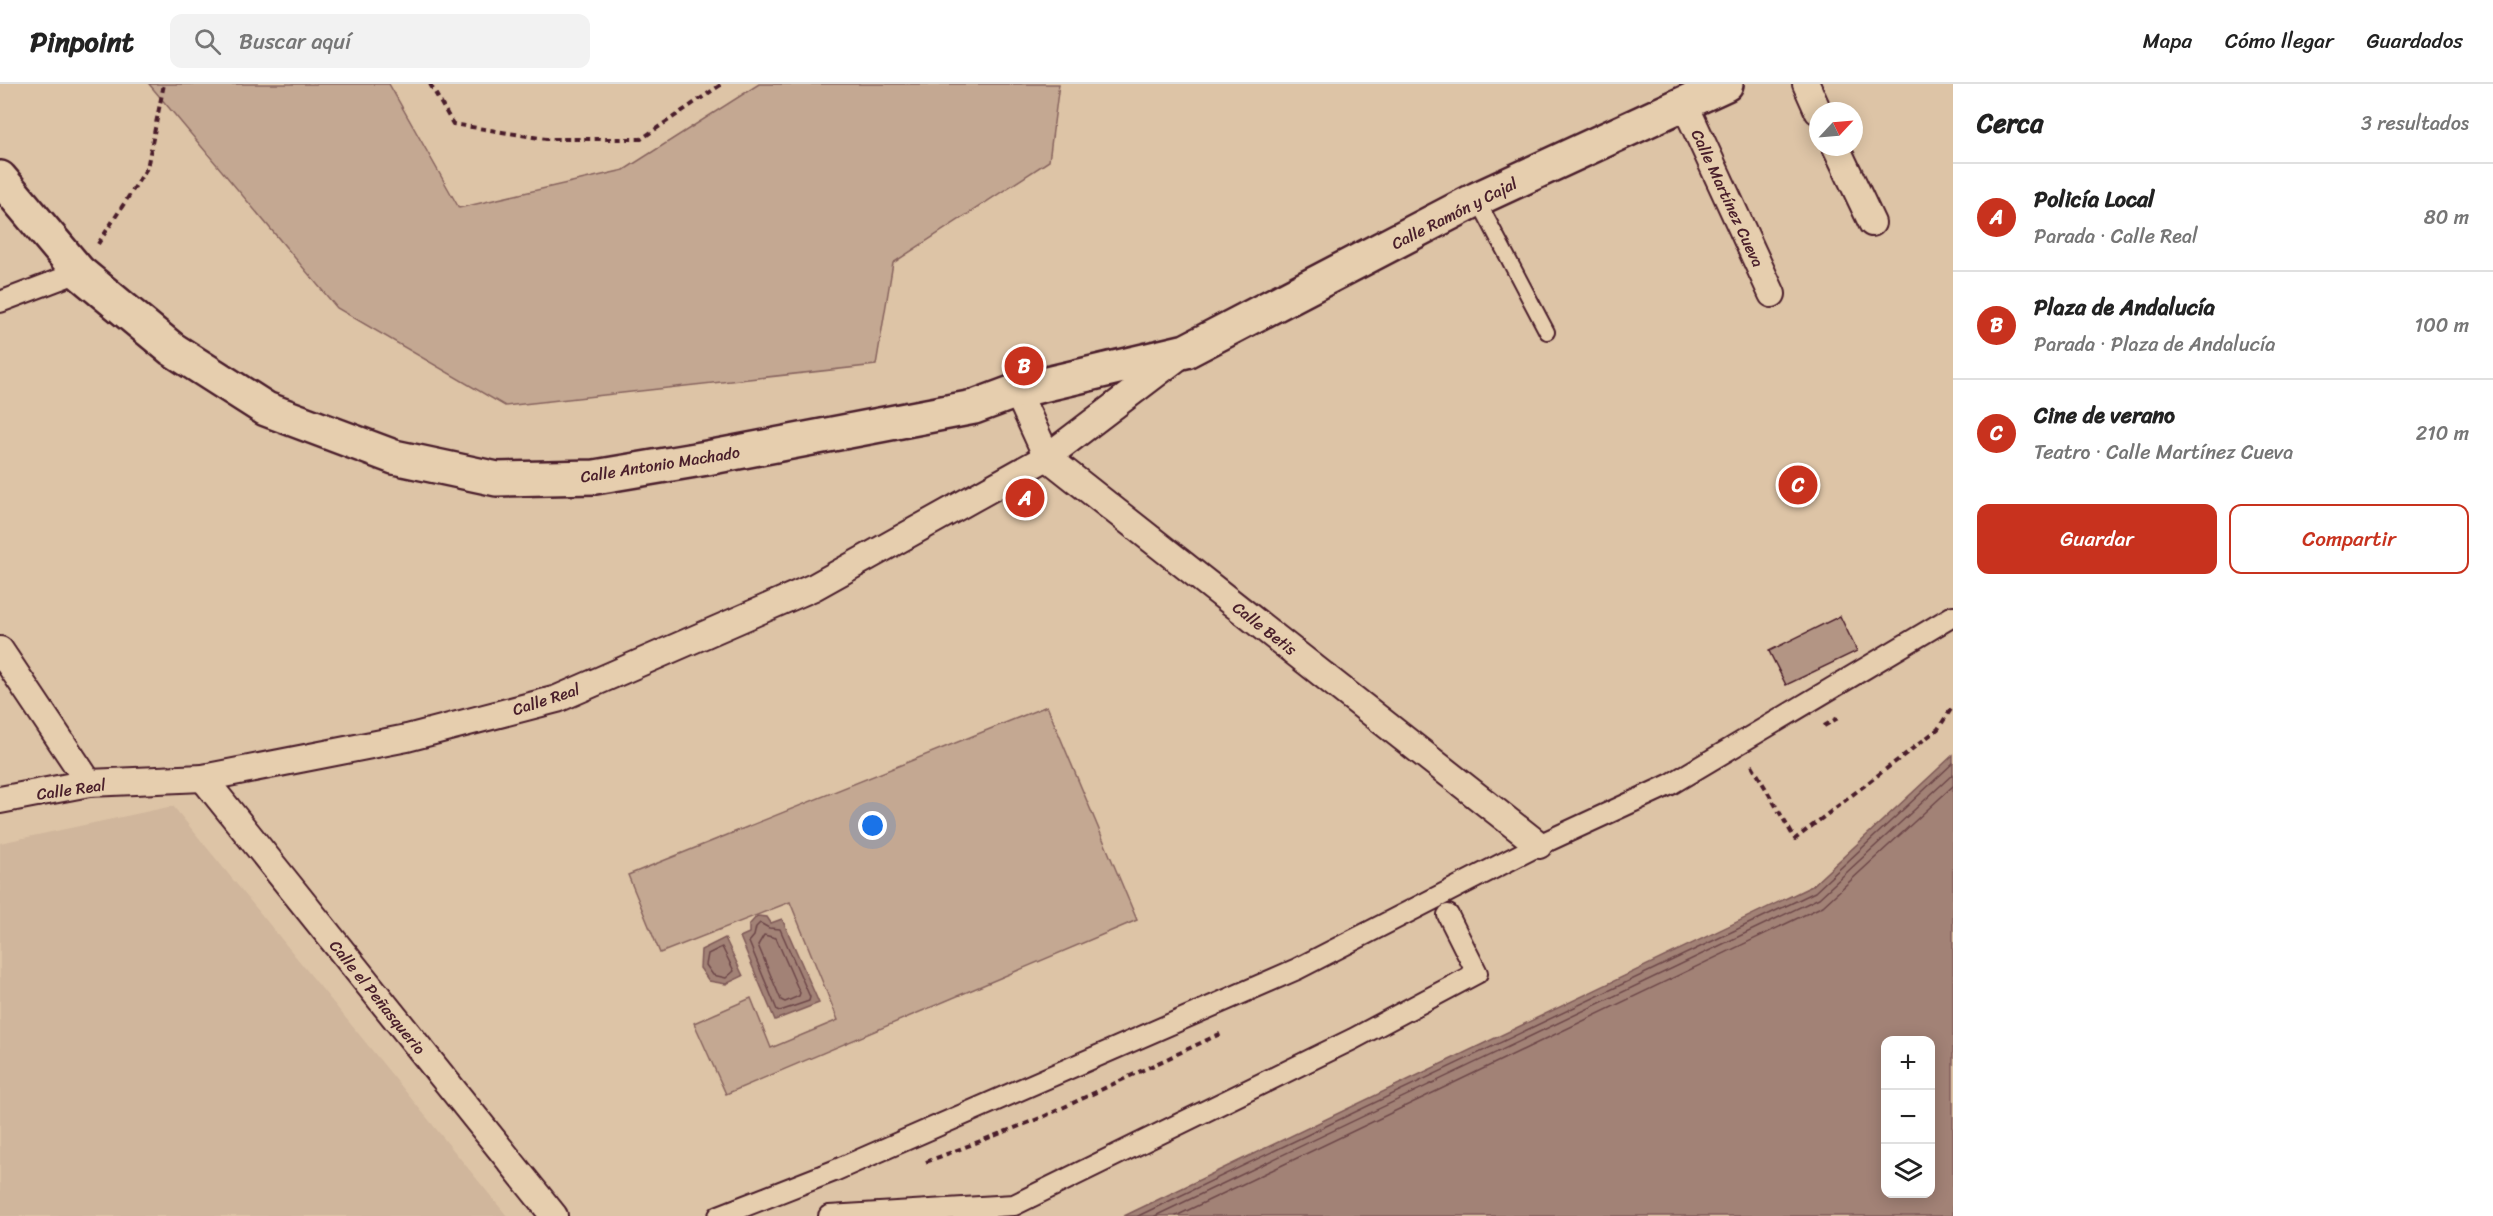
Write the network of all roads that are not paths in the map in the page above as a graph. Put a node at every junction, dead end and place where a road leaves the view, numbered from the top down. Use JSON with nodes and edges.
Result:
{"nodes":[{"id":1,"x":1726,"y":84,"type":"edge"},
{"id":2,"x":1806,"y":84,"type":"edge"},
{"id":3,"x":1814,"y":102,"type":"edge"},
{"id":4,"x":1684,"y":103,"type":"junction"},
{"id":5,"x":1840,"y":156,"type":"edge"},
{"id":6,"x":0,"y":178,"type":"edge"},
{"id":7,"x":1477,"y":200,"type":"junction"},
{"id":8,"x":1872,"y":223,"type":"dead end"},
{"id":9,"x":79,"y":272,"type":"junction"},
{"id":10,"x":1772,"y":294,"type":"dead end"},
{"id":11,"x":0,"y":302,"type":"edge"},
{"id":12,"x":1547,"y":332,"type":"dead end"},
{"id":13,"x":1186,"y":351,"type":"junction"},
{"id":14,"x":1017,"y":390,"type":"junction"},
{"id":15,"x":1047,"y":457,"type":"junction"},
{"id":16,"x":1953,"y":616,"type":"edge"},
{"id":17,"x":0,"y":650,"type":"edge"},
{"id":18,"x":203,"y":778,"type":"junction"},
{"id":19,"x":89,"y":783,"type":"junction"},
{"id":20,"x":0,"y":800,"type":"edge"},
{"id":21,"x":1539,"y":845,"type":"junction"},
{"id":22,"x":1448,"y":915,"type":"dead end"},
{"id":23,"x":554,"y":1216,"type":"edge"},
{"id":24,"x":719,"y":1216,"type":"edge"},
{"id":25,"x":829,"y":1216,"type":"edge"}],
"edges":[{"from":1,"to":4,"type":"main road","name":"Calle Ramón y Cajal"},
{"from":2,"to":3,"type":"street"},
{"from":4,"to":7,"type":"main road","name":"Calle Ramón y Cajal"},
{"from":4,"to":10,"type":"street","name":"Calle Martínez Cueva"},
{"from":5,"to":8,"type":"street"},
{"from":6,"to":9,"type":"main road","name":"Calle Antonio Machado"},
{"from":7,"to":12,"type":"lane"},
{"from":7,"to":13,"type":"main road","name":"Calle Ramón y Cajal"},
{"from":9,"to":11,"type":"street"},
{"from":9,"to":14,"type":"main road","name":"Calle Antonio Machado"},
{"from":13,"to":14,"type":"main road","name":"Calle Ramón y Cajal"},
{"from":13,"to":15,"type":"street","name":"Calle Real"},
{"from":14,"to":15,"type":"street","name":"Calle Betis"},
{"from":15,"to":18,"type":"street","name":"Calle Real"},
{"from":15,"to":21,"type":"street","name":"Calle Betis"},
{"from":16,"to":21,"type":"street"},
{"from":17,"to":19,"type":"street"},
{"from":18,"to":19,"type":"street","name":"Calle Real"},
{"from":18,"to":23,"type":"street","name":"Calle el Peñasquerio"},
{"from":19,"to":20,"type":"street","name":"Calle Real"},
{"from":21,"to":24,"type":"street"},
{"from":22,"to":25,"type":"street"}]}
